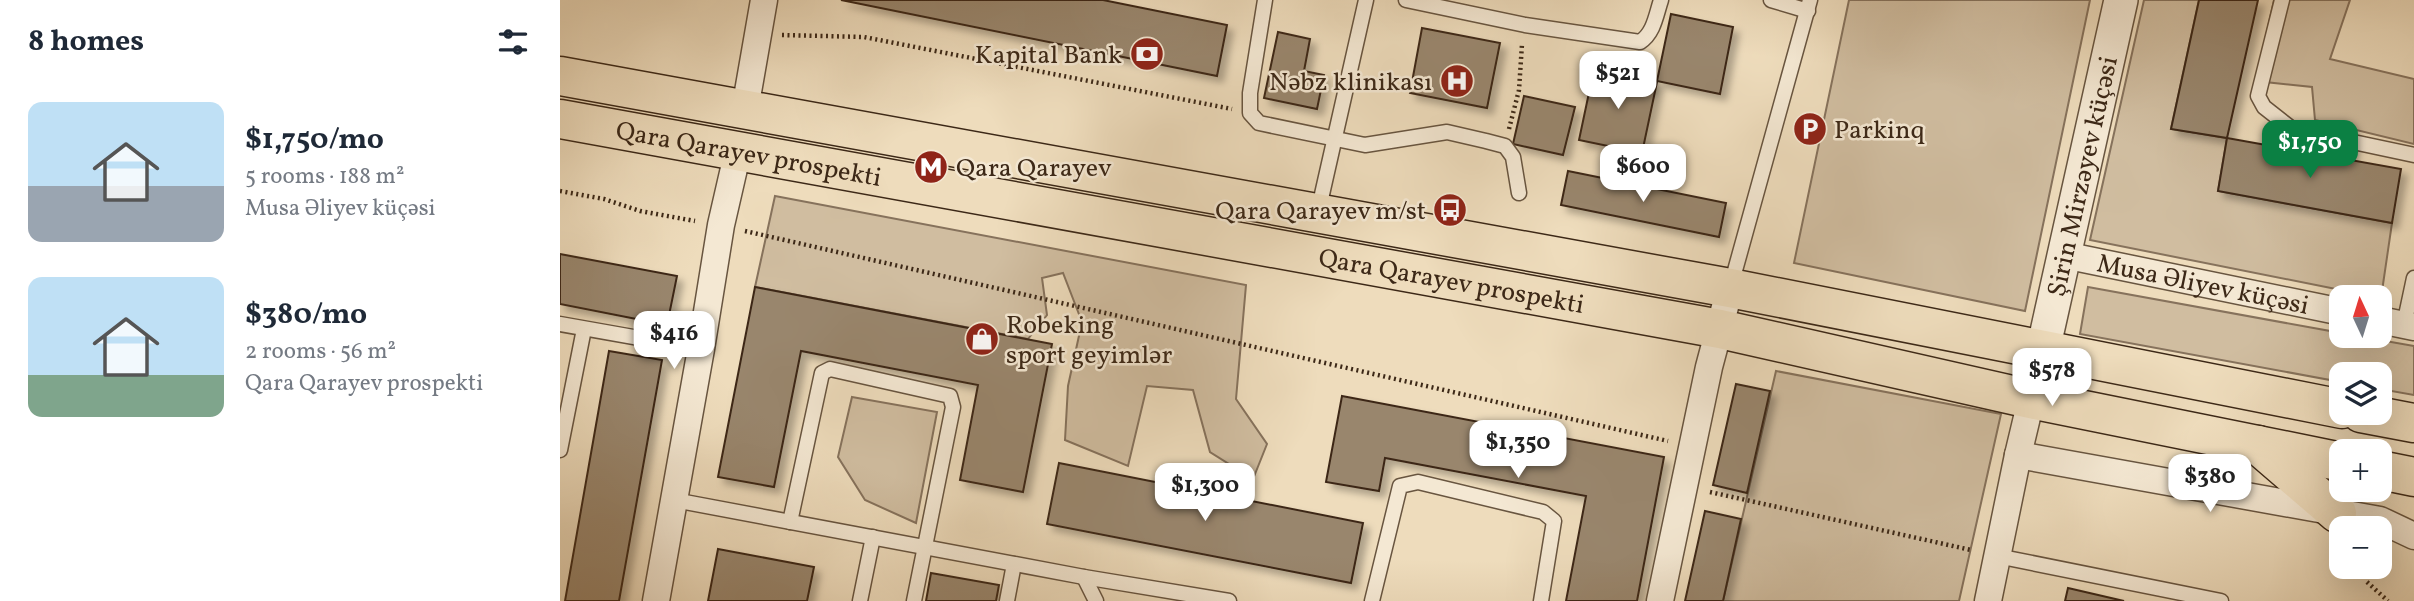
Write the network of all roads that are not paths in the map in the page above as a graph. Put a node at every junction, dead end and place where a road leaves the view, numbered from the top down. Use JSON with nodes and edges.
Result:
{"nodes":[{"id":1,"x":764,"y":0,"type":"edge"},
{"id":2,"x":1265,"y":0,"type":"edge"},
{"id":3,"x":1366,"y":0,"type":"edge"},
{"id":4,"x":1406,"y":0,"type":"edge"},
{"id":5,"x":1661,"y":0,"type":"edge"},
{"id":6,"x":1771,"y":0,"type":"edge"},
{"id":7,"x":2121,"y":0,"type":"edge"},
{"id":8,"x":2282,"y":0,"type":"edge"},
{"id":9,"x":1809,"y":6,"type":"edge"},
{"id":10,"x":560,"y":76,"type":"edge"},
{"id":11,"x":745,"y":109,"type":"junction"},
{"id":12,"x":560,"y":119,"type":"edge"},
{"id":13,"x":1335,"y":140,"type":"junction"},
{"id":14,"x":738,"y":151,"type":"junction"},
{"id":15,"x":2414,"y":155,"type":"edge"},
{"id":16,"x":1519,"y":193,"type":"dead end"},
{"id":17,"x":1318,"y":214,"type":"junction"},
{"id":18,"x":2064,"y":256,"type":"junction"},
{"id":19,"x":2414,"y":278,"type":"edge"},
{"id":20,"x":1730,"y":288,"type":"junction"},
{"id":21,"x":2329,"y":310,"type":"edge"},
{"id":22,"x":560,"y":324,"type":"edge"},
{"id":23,"x":2399,"y":324,"type":"edge"},
{"id":24,"x":584,"y":328,"type":"junction"},
{"id":25,"x":1720,"y":329,"type":"junction"},
{"id":26,"x":701,"y":349,"type":"junction"},
{"id":27,"x":2042,"y":350,"type":"junction"},
{"id":28,"x":2030,"y":399,"type":"junction"},
{"id":29,"x":2329,"y":406,"type":"edge"},
{"id":30,"x":563,"y":419,"type":"edge"},
{"id":31,"x":2392,"y":419,"type":"edge"},
{"id":32,"x":2414,"y":423,"type":"edge"},
{"id":33,"x":2257,"y":444,"type":"junction"},
{"id":34,"x":560,"y":450,"type":"edge"},
{"id":35,"x":2018,"y":455,"type":"junction"},
{"id":36,"x":2329,"y":459,"type":"edge"},
{"id":37,"x":2392,"y":472,"type":"edge"},
{"id":38,"x":2414,"y":477,"type":"edge"},
{"id":39,"x":674,"y":500,"type":"junction"},
{"id":40,"x":2337,"y":513,"type":"junction"},
{"id":41,"x":790,"y":522,"type":"junction"},
{"id":42,"x":2414,"y":536,"type":"edge"},
{"id":43,"x":873,"y":537,"type":"junction"},
{"id":44,"x":925,"y":547,"type":"junction"},
{"id":45,"x":1997,"y":555,"type":"junction"},
{"id":46,"x":1014,"y":564,"type":"junction"},
{"id":47,"x":1084,"y":577,"type":"junction"},
{"id":48,"x":656,"y":601,"type":"edge"},
{"id":49,"x":859,"y":601,"type":"edge"},
{"id":50,"x":914,"y":601,"type":"edge"},
{"id":51,"x":1007,"y":601,"type":"edge"},
{"id":52,"x":1096,"y":601,"type":"edge"},
{"id":53,"x":1229,"y":601,"type":"edge"},
{"id":54,"x":1372,"y":601,"type":"edge"},
{"id":55,"x":1541,"y":601,"type":"edge"},
{"id":56,"x":1660,"y":601,"type":"edge"},
{"id":57,"x":1988,"y":601,"type":"edge"},
{"id":58,"x":2221,"y":601,"type":"edge"}],
"edges":[{"from":1,"to":11,"type":"street"},
{"from":2,"to":13,"type":"lane"},
{"from":3,"to":13,"type":"lane"},
{"from":4,"to":5,"type":"lane"},
{"from":6,"to":9,"type":"lane"},
{"from":7,"to":18,"type":"street","name":"Şirin Mirzəyev küçəsi"},
{"from":8,"to":15,"type":"lane"},
{"from":9,"to":20,"type":"lane"},
{"from":10,"to":11,"type":"main road","name":"Qara Qarayev prospekti"},
{"from":11,"to":17,"type":"main road","name":"Qara Qarayev prospekti"},
{"from":12,"to":14,"type":"main road","name":"Qara Qarayev prospekti"},
{"from":13,"to":16,"type":"lane"},
{"from":13,"to":17,"type":"lane"},
{"from":14,"to":25,"type":"main road","name":"Qara Qarayev prospekti"},
{"from":14,"to":26,"type":"street"},
{"from":17,"to":20,"type":"main road","name":"Qara Qarayev prospekti"},
{"from":18,"to":21,"type":"street","name":"Musa Əliyev küçəsi"},
{"from":18,"to":27,"type":"street","name":"Şirin Mirzəyev küçəsi"},
{"from":19,"to":23,"type":"lane"},
{"from":20,"to":25,"type":"street"},
{"from":20,"to":27,"type":"main road","name":"Qara Qarayev prospekti"},
{"from":22,"to":24,"type":"lane"},
{"from":24,"to":26,"type":"lane"},
{"from":24,"to":30,"type":"lane"},
{"from":25,"to":28,"type":"main road","name":"Qara Qarayev prospekti"},
{"from":25,"to":56,"type":"street"},
{"from":26,"to":39,"type":"street"},
{"from":27,"to":28,"type":"street"},
{"from":27,"to":29,"type":"main road","name":"Qara Qarayev prospekti"},
{"from":28,"to":33,"type":"main road","name":"Qara Qarayev prospekti"},
{"from":28,"to":35,"type":"street"},
{"from":30,"to":34,"type":"lane"},
{"from":31,"to":32,"type":"main road"},
{"from":33,"to":36,"type":"main road","name":"Qara Qarayev prospekti"},
{"from":33,"to":40,"type":"main road"},
{"from":35,"to":40,"type":"street"},
{"from":35,"to":45,"type":"street"},
{"from":37,"to":38,"type":"main road"},
{"from":39,"to":41,"type":"lane"},
{"from":39,"to":48,"type":"street"},
{"from":40,"to":42,"type":"street"},
{"from":41,"to":43,"type":"lane"},
{"from":41,"to":44,"type":"lane"},
{"from":43,"to":44,"type":"lane"},
{"from":43,"to":49,"type":"lane"},
{"from":44,"to":46,"type":"lane"},
{"from":44,"to":50,"type":"lane"},
{"from":45,"to":57,"type":"street"},
{"from":45,"to":58,"type":"lane"},
{"from":46,"to":47,"type":"lane"},
{"from":46,"to":51,"type":"lane"},
{"from":47,"to":52,"type":"lane"},
{"from":47,"to":53,"type":"lane"},
{"from":54,"to":55,"type":"lane"}]}
